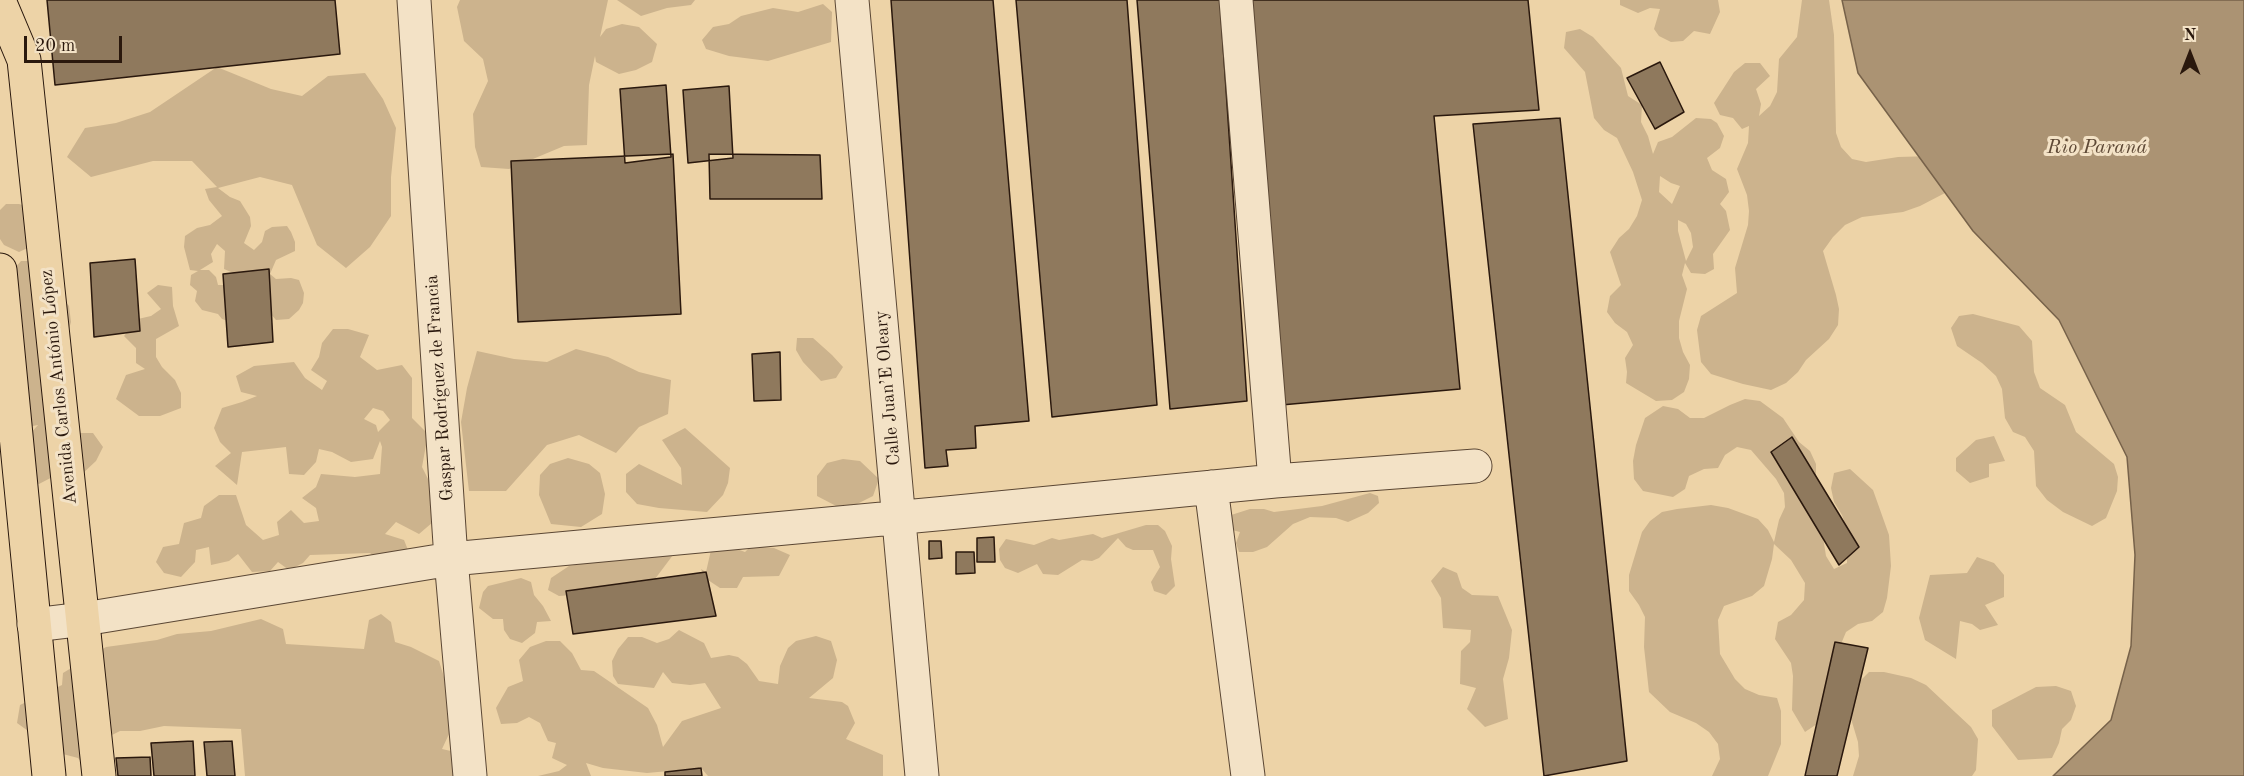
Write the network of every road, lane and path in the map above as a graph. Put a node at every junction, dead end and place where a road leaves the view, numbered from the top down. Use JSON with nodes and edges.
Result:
{"nodes":[{"id":1,"x":414,"y":0,"type":"edge"},
{"id":2,"x":852,"y":0,"type":"edge"},
{"id":3,"x":1236,"y":0,"type":"edge"},
{"id":4,"x":0,"y":3,"type":"edge"},
{"id":5,"x":0,"y":270,"type":"edge"},
{"id":6,"x":1475,"y":466,"type":"dead end"},
{"id":7,"x":1275,"y":481,"type":"junction"},
{"id":8,"x":1211,"y":487,"type":"junction"},
{"id":9,"x":900,"y":518,"type":"junction"},
{"id":10,"x":451,"y":559,"type":"junction"},
{"id":11,"x":84,"y":619,"type":"junction"},
{"id":12,"x":34,"y":625,"type":"junction"},
{"id":13,"x":49,"y":776,"type":"edge"},
{"id":14,"x":99,"y":776,"type":"edge"},
{"id":15,"x":470,"y":776,"type":"edge"},
{"id":16,"x":922,"y":776,"type":"edge"},
{"id":17,"x":1248,"y":776,"type":"edge"}],
"edges":[{"from":1,"to":10,"type":"street","name":"Gaspar Rodríguez de Francia"},
{"from":2,"to":9,"type":"street","name":"Calle Juan’E Oleary"},
{"from":3,"to":7,"type":"street"},
{"from":4,"to":11,"type":"main road","name":"Avenida Carlos António López"},
{"from":5,"to":12,"type":"main road"},
{"from":6,"to":7,"type":"street"},
{"from":7,"to":8,"type":"street"},
{"from":8,"to":9,"type":"street"},
{"from":8,"to":17,"type":"street"},
{"from":9,"to":10,"type":"street"},
{"from":9,"to":16,"type":"street","name":"Calle Juan’E Oleary"},
{"from":10,"to":11,"type":"street"},
{"from":10,"to":15,"type":"street","name":"Gaspar Rodríguez de Francia"},
{"from":11,"to":12,"type":"street"},
{"from":11,"to":14,"type":"main road","name":"Avenida Carlos António López"},
{"from":12,"to":13,"type":"main road"}]}
